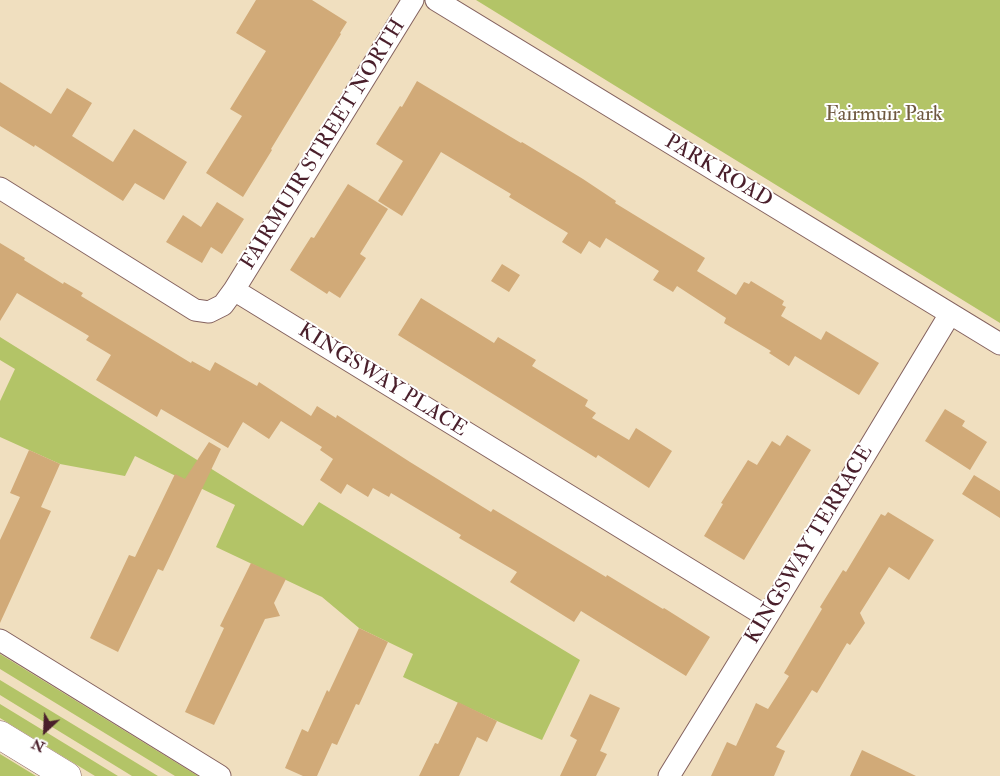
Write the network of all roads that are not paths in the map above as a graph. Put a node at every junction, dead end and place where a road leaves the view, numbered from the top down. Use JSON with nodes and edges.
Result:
{"nodes":[{"id":1,"x":413,"y":0,"type":"edge"},
{"id":2,"x":436,"y":0,"type":"edge"},
{"id":3,"x":0,"y":188,"type":"edge"},
{"id":4,"x":234,"y":290,"type":"junction"},
{"id":5,"x":950,"y":314,"type":"junction"},
{"id":6,"x":1000,"y":344,"type":"edge"},
{"id":7,"x":767,"y":617,"type":"junction"},
{"id":8,"x":0,"y":640,"type":"edge"},
{"id":9,"x":0,"y":735,"type":"edge"},
{"id":10,"x":67,"y":776,"type":"edge"},
{"id":11,"x":220,"y":776,"type":"edge"},
{"id":12,"x":668,"y":776,"type":"edge"}],
"edges":[{"from":1,"to":4,"type":"street","name":"FAIRMUIR STREET NORTH"},
{"from":2,"to":5,"type":"street","name":"PARK ROAD"},
{"from":3,"to":4,"type":"street"},
{"from":4,"to":7,"type":"street","name":"KINGSWAY PLACE"},
{"from":5,"to":6,"type":"street","name":"PARK ROAD"},
{"from":5,"to":7,"type":"street","name":"KINGSWAY TERRACE"},
{"from":7,"to":12,"type":"street","name":"KINGSWAY TERRACE"},
{"from":8,"to":11,"type":"street"},
{"from":9,"to":10,"type":"highway"}]}
